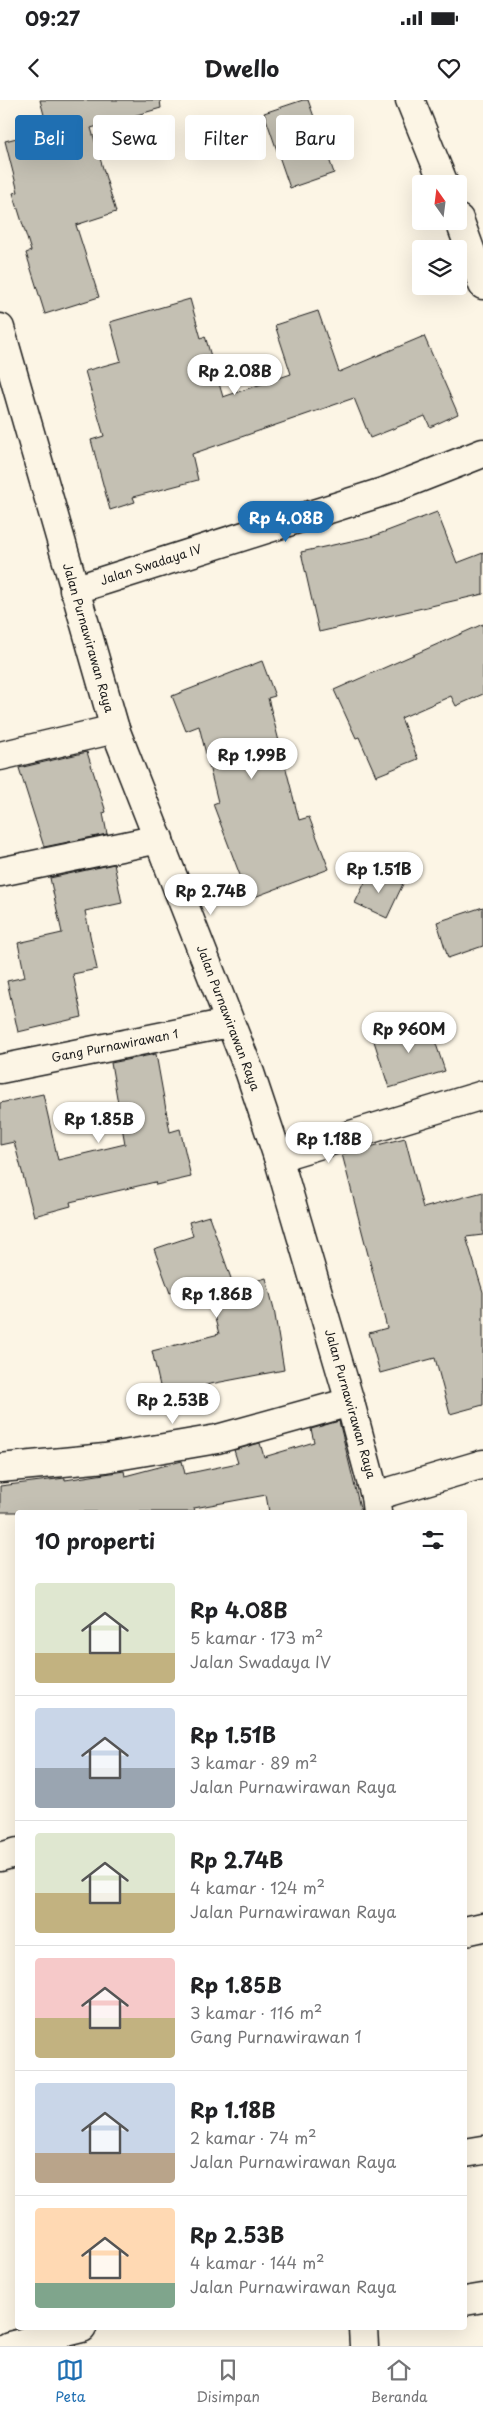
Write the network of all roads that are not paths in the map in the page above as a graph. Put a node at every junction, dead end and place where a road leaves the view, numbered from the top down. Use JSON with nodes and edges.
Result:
{"nodes":[{"id":1,"x":410,"y":100,"type":"edge"},
{"id":2,"x":440,"y":175,"type":"edge"},
{"id":3,"x":463,"y":230,"type":"edge"},
{"id":4,"x":483,"y":286,"type":"edge"},
{"id":5,"x":0,"y":328,"type":"edge"},
{"id":6,"x":483,"y":453,"type":"edge"},
{"id":7,"x":74,"y":590,"type":"junction"},
{"id":8,"x":115,"y":728,"type":"junction"},
{"id":9,"x":0,"y":756,"type":"edge"},
{"id":10,"x":159,"y":839,"type":"junction"},
{"id":11,"x":0,"y":872,"type":"edge"},
{"id":12,"x":229,"y":1023,"type":"junction"},
{"id":13,"x":0,"y":1069,"type":"edge"},
{"id":14,"x":483,"y":1095,"type":"edge"},
{"id":15,"x":278,"y":1157,"type":"junction"},
{"id":16,"x":350,"y":1402,"type":"junction"},
{"id":17,"x":483,"y":1464,"type":"edge"},
{"id":18,"x":0,"y":1468,"type":"edge"},
{"id":19,"x":376,"y":1504,"type":"edge"},
{"id":20,"x":15,"y":1853,"type":"edge"},
{"id":21,"x":0,"y":1857,"type":"edge"},
{"id":22,"x":483,"y":1927,"type":"edge"},
{"id":23,"x":467,"y":1931,"type":"edge"},
{"id":24,"x":483,"y":2150,"type":"edge"},
{"id":25,"x":467,"y":2153,"type":"edge"},
{"id":26,"x":483,"y":2298,"type":"edge"},
{"id":27,"x":467,"y":2301,"type":"edge"},
{"id":28,"x":74,"y":2330,"type":"edge"},
{"id":29,"x":363,"y":2330,"type":"edge"},
{"id":30,"x":9,"y":2346,"type":"edge"},
{"id":31,"x":364,"y":2346,"type":"edge"}],
"edges":[{"from":1,"to":2,"type":"street"},
{"from":3,"to":4,"type":"street"},
{"from":5,"to":7,"type":"street","name":"Jalan Purnawirawan Raya"},
{"from":6,"to":7,"type":"street","name":"Jalan Swadaya IV"},
{"from":7,"to":8,"type":"street","name":"Jalan Purnawirawan Raya"},
{"from":8,"to":9,"type":"street"},
{"from":8,"to":10,"type":"street","name":"Jalan Purnawirawan Raya"},
{"from":10,"to":11,"type":"street"},
{"from":10,"to":12,"type":"street","name":"Jalan Purnawirawan Raya"},
{"from":12,"to":13,"type":"street","name":"Gang Purnawirawan 1"},
{"from":12,"to":15,"type":"street","name":"Jalan Purnawirawan Raya"},
{"from":14,"to":15,"type":"street"},
{"from":15,"to":16,"type":"street","name":"Jalan Purnawirawan Raya"},
{"from":16,"to":18,"type":"street"},
{"from":16,"to":19,"type":"street","name":"Jalan Purnawirawan Raya"},
{"from":17,"to":19,"type":"street"},
{"from":20,"to":21,"type":"street"},
{"from":22,"to":23,"type":"street"},
{"from":24,"to":25,"type":"street"},
{"from":26,"to":27,"type":"street"},
{"from":28,"to":30,"type":"street"},
{"from":29,"to":31,"type":"street"}]}
